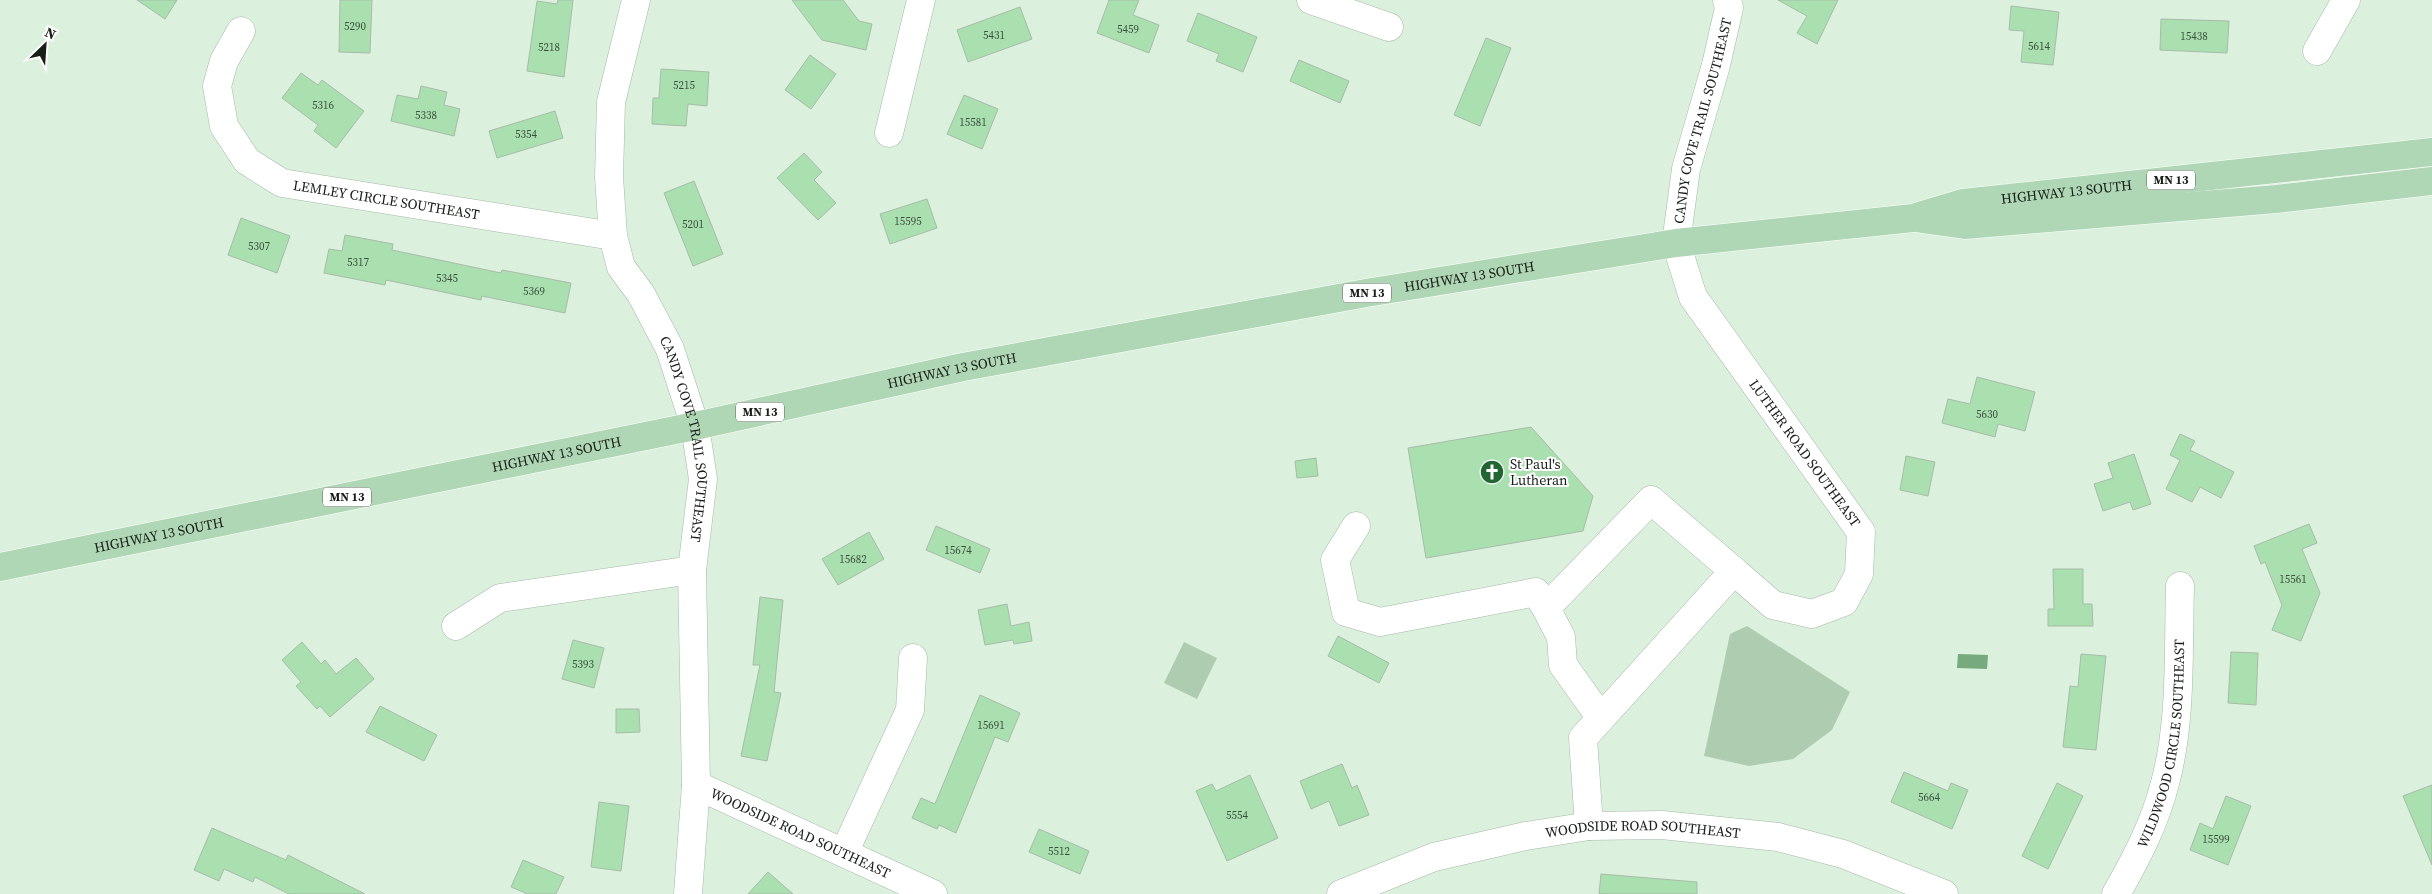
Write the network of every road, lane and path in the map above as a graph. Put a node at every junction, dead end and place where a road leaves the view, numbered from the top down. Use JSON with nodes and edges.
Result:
{"nodes":[{"id":1,"x":636,"y":0,"type":"edge"},
{"id":2,"x":921,"y":0,"type":"edge"},
{"id":3,"x":1311,"y":0,"type":"edge"},
{"id":4,"x":1727,"y":0,"type":"edge"},
{"id":5,"x":2346,"y":0,"type":"edge"},
{"id":6,"x":1389,"y":27,"type":"dead end"},
{"id":7,"x":242,"y":31,"type":"dead end"},
{"id":8,"x":2317,"y":51,"type":"dead end"},
{"id":9,"x":889,"y":133,"type":"dead end"},
{"id":10,"x":2432,"y":152,"type":"edge"},
{"id":11,"x":2432,"y":181,"type":"edge"},
{"id":12,"x":1913,"y":218,"type":"junction"},
{"id":13,"x":613,"y":236,"type":"junction"},
{"id":14,"x":1676,"y":243,"type":"junction"},
{"id":15,"x":695,"y":426,"type":"junction"},
{"id":16,"x":1356,"y":526,"type":"dead end"},
{"id":17,"x":0,"y":567,"type":"edge"},
{"id":18,"x":692,"y":570,"type":"junction"},
{"id":19,"x":1734,"y":571,"type":"junction"},
{"id":20,"x":2180,"y":586,"type":"dead end"},
{"id":21,"x":1546,"y":608,"type":"junction"},
{"id":22,"x":456,"y":626,"type":"dead end"},
{"id":23,"x":913,"y":658,"type":"dead end"},
{"id":24,"x":1601,"y":718,"type":"junction"},
{"id":25,"x":696,"y":785,"type":"junction"},
{"id":26,"x":1589,"y":826,"type":"junction"},
{"id":27,"x":844,"y":853,"type":"junction"},
{"id":28,"x":688,"y":894,"type":"edge"},
{"id":29,"x":933,"y":894,"type":"edge"},
{"id":30,"x":1341,"y":894,"type":"edge"},
{"id":31,"x":1944,"y":894,"type":"edge"},
{"id":32,"x":2116,"y":894,"type":"edge"}],
"edges":[{"from":1,"to":13,"type":"street","name":"CANDY COVE TRAIL SOUTHEAST"},
{"from":2,"to":9,"type":"street"},
{"from":3,"to":6,"type":"street"},
{"from":4,"to":14,"type":"street","name":"CANDY COVE TRAIL SOUTHEAST"},
{"from":5,"to":8,"type":"street"},
{"from":7,"to":13,"type":"street","name":"LEMLEY CIRCLE SOUTHEAST"},
{"from":10,"to":12,"type":"main road","name":"HIGHWAY 13 SOUTH","number":"MN 13"},
{"from":11,"to":12,"type":"main road","name":"HIGHWAY 13 SOUTH","number":"MN 13"},
{"from":12,"to":14,"type":"main road","name":"HIGHWAY 13 SOUTH","number":"MN 13"},
{"from":13,"to":15,"type":"street","name":"CANDY COVE TRAIL SOUTHEAST"},
{"from":14,"to":15,"type":"main road","name":"HIGHWAY 13 SOUTH","number":"MN 13"},
{"from":14,"to":19,"type":"street","name":"LUTHER ROAD SOUTHEAST"},
{"from":15,"to":17,"type":"main road","name":"HIGHWAY 13 SOUTH","number":"MN 13"},
{"from":15,"to":18,"type":"street","name":"CANDY COVE TRAIL SOUTHEAST"},
{"from":16,"to":21,"type":"street"},
{"from":18,"to":22,"type":"street"},
{"from":18,"to":25,"type":"street","name":"CANDY COVE TRAIL SOUTHEAST"},
{"from":19,"to":21,"type":"street","name":"LUTHER ROAD SOUTHEAST"},
{"from":19,"to":24,"type":"street"},
{"from":20,"to":32,"type":"street","name":"WILDWOOD CIRCLE SOUTHEAST"},
{"from":21,"to":24,"type":"street"},
{"from":23,"to":27,"type":"street"},
{"from":24,"to":26,"type":"street"},
{"from":25,"to":27,"type":"street","name":"WOODSIDE ROAD SOUTHEAST"},
{"from":25,"to":28,"type":"street","name":"CANDY COVE TRAIL SOUTHEAST"},
{"from":26,"to":30,"type":"street","name":"WOODSIDE ROAD SOUTHEAST"},
{"from":26,"to":31,"type":"street","name":"WOODSIDE ROAD SOUTHEAST"},
{"from":27,"to":29,"type":"street","name":"WOODSIDE ROAD SOUTHEAST"}]}
